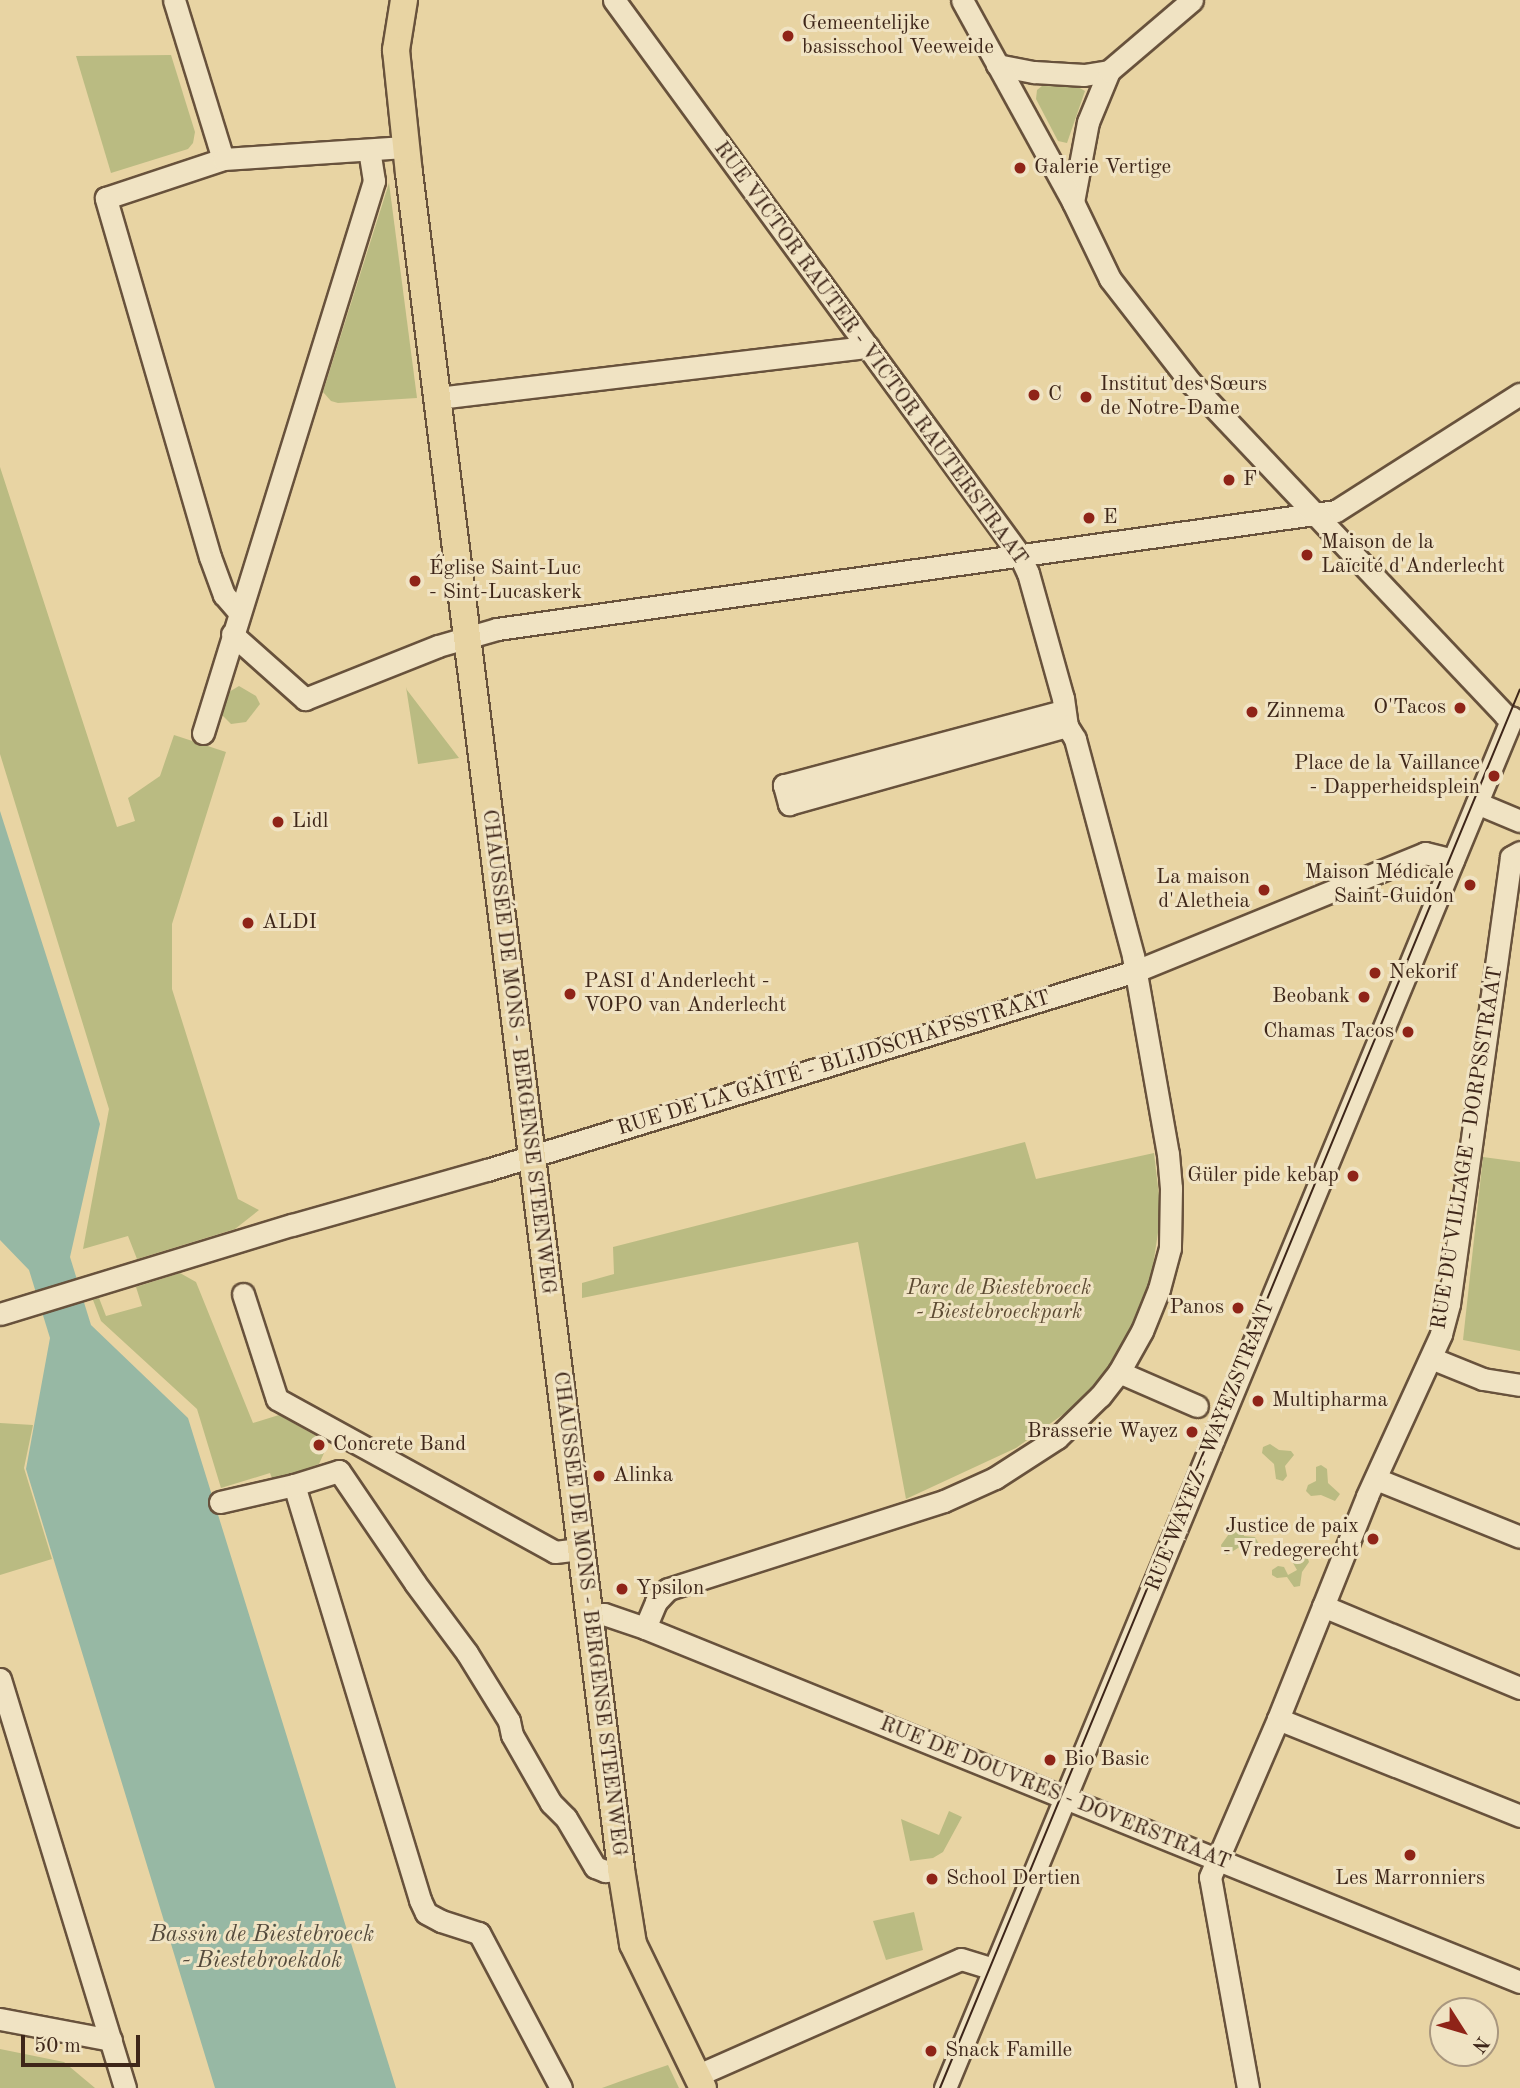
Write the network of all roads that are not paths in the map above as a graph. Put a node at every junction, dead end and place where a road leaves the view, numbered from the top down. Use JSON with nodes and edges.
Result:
{"nodes":[{"id":1,"x":174,"y":0,"type":"edge"},
{"id":2,"x":404,"y":0,"type":"edge"},
{"id":3,"x":614,"y":0,"type":"edge"},
{"id":4,"x":962,"y":0,"type":"edge"},
{"id":5,"x":1192,"y":0,"type":"edge"},
{"id":6,"x":997,"y":65,"type":"junction"},
{"id":7,"x":1109,"y":71,"type":"junction"},
{"id":8,"x":407,"y":147,"type":"junction"},
{"id":9,"x":369,"y":152,"type":"junction"},
{"id":10,"x":223,"y":159,"type":"junction"},
{"id":11,"x":1073,"y":202,"type":"junction"},
{"id":12,"x":868,"y":347,"type":"junction"},
{"id":13,"x":1520,"y":394,"type":"edge"},
{"id":14,"x":438,"y":398,"type":"junction"},
{"id":15,"x":1315,"y":514,"type":"junction"},
{"id":16,"x":1019,"y":554,"type":"junction"},
{"id":17,"x":239,"y":612,"type":"junction"},
{"id":18,"x":232,"y":634,"type":"junction"},
{"id":19,"x":466,"y":638,"type":"junction"},
{"id":20,"x":1065,"y":719,"type":"junction"},
{"id":21,"x":203,"y":733,"type":"dead end"},
{"id":22,"x":1477,"y":803,"type":"junction"},
{"id":23,"x":1518,"y":819,"type":"edge"},
{"id":24,"x":1520,"y":852,"type":"edge"},
{"id":25,"x":1453,"y":860,"type":"junction"},
{"id":26,"x":1136,"y":971,"type":"junction"},
{"id":27,"x":532,"y":1157,"type":"junction"},
{"id":28,"x":243,"y":1294,"type":"dead end"},
{"id":29,"x":0,"y":1314,"type":"edge"},
{"id":30,"x":1431,"y":1359,"type":"junction"},
{"id":31,"x":1119,"y":1372,"type":"junction"},
{"id":32,"x":1520,"y":1385,"type":"edge"},
{"id":33,"x":1198,"y":1406,"type":"dead end"},
{"id":34,"x":349,"y":1439,"type":"junction"},
{"id":35,"x":339,"y":1471,"type":"junction"},
{"id":36,"x":1376,"y":1479,"type":"junction"},
{"id":37,"x":294,"y":1485,"type":"junction"},
{"id":38,"x":220,"y":1502,"type":"dead end"},
{"id":39,"x":1520,"y":1537,"type":"edge"},
{"id":40,"x":580,"y":1549,"type":"junction"},
{"id":41,"x":1323,"y":1606,"type":"junction"},
{"id":42,"x":589,"y":1615,"type":"junction"},
{"id":43,"x":645,"y":1628,"type":"junction"},
{"id":44,"x":0,"y":1679,"type":"edge"},
{"id":45,"x":1520,"y":1688,"type":"edge"},
{"id":46,"x":1279,"y":1719,"type":"junction"},
{"id":47,"x":1065,"y":1798,"type":"junction"},
{"id":48,"x":1520,"y":1816,"type":"edge"},
{"id":49,"x":1218,"y":1860,"type":"junction"},
{"id":50,"x":621,"y":1869,"type":"junction"},
{"id":51,"x":994,"y":1969,"type":"junction"},
{"id":52,"x":1520,"y":1982,"type":"edge"},
{"id":53,"x":0,"y":2019,"type":"edge"},
{"id":54,"x":111,"y":2040,"type":"junction"},
{"id":55,"x":701,"y":2081,"type":"edge"},
{"id":56,"x":125,"y":2088,"type":"edge"},
{"id":57,"x":561,"y":2088,"type":"edge"},
{"id":58,"x":945,"y":2088,"type":"edge"},
{"id":59,"x":1248,"y":2088,"type":"edge"}],
"edges":[{"from":1,"to":10,"type":"street"},
{"from":2,"to":8,"type":"main road","name":"CHAUSSÉE DE MONS - BERGENSE STEENWEG"},
{"from":3,"to":12,"type":"street","name":"RUE VICTOR RAUTER - VICTOR RAUTERSTRAAT"},
{"from":4,"to":6,"type":"street"},
{"from":5,"to":7,"type":"street"},
{"from":6,"to":7,"type":"street"},
{"from":6,"to":11,"type":"street"},
{"from":7,"to":11,"type":"street"},
{"from":8,"to":9,"type":"street"},
{"from":8,"to":14,"type":"main road","name":"CHAUSSÉE DE MONS - BERGENSE STEENWEG"},
{"from":9,"to":10,"type":"street"},
{"from":9,"to":17,"type":"street"},
{"from":10,"to":17,"type":"street"},
{"from":11,"to":15,"type":"street"},
{"from":12,"to":14,"type":"street"},
{"from":12,"to":16,"type":"street","name":"RUE VICTOR RAUTER - VICTOR RAUTERSTRAAT"},
{"from":13,"to":15,"type":"street"},
{"from":14,"to":19,"type":"main road","name":"CHAUSSÉE DE MONS - BERGENSE STEENWEG"},
{"from":15,"to":16,"type":"street"},
{"from":15,"to":22,"type":"street"},
{"from":16,"to":19,"type":"street"},
{"from":16,"to":20,"type":"street","name":"RUE VICTOR RAUTER - VICTOR RAUTERSTRAAT"},
{"from":17,"to":18,"type":"street"},
{"from":18,"to":19,"type":"street"},
{"from":18,"to":21,"type":"street"},
{"from":19,"to":27,"type":"main road","name":"CHAUSSÉE DE MONS - BERGENSE STEENWEG"},
{"from":20,"to":20,"type":"street"},
{"from":20,"to":26,"type":"street","name":"RUE VICTOR RAUTER - VICTOR RAUTERSTRAAT"},
{"from":22,"to":23,"type":"street"},
{"from":22,"to":25,"type":"street","name":"RUE WAYEZ - WAYEZSTRAAT"},
{"from":24,"to":30,"type":"street","name":"RUE DU VILLAGE - DORPSSTRAAT"},
{"from":25,"to":26,"type":"street","name":"RUE DE LA GAÎTÉ - BLIJDSCHAPSSTRAAT"},
{"from":25,"to":47,"type":"street","name":"RUE WAYEZ - WAYEZSTRAAT"},
{"from":26,"to":27,"type":"street","name":"RUE DE LA GAÎTÉ - BLIJDSCHAPSSTRAAT"},
{"from":26,"to":31,"type":"street","name":"RUE VICTOR RAUTER - VICTOR RAUTERSTRAAT"},
{"from":27,"to":29,"type":"street","name":"RUE DE LA GAÎTÉ - BLIJDSCHAPSSTRAAT"},
{"from":27,"to":40,"type":"main road","name":"CHAUSSÉE DE MONS - BERGENSE STEENWEG"},
{"from":28,"to":34,"type":"street"},
{"from":30,"to":32,"type":"street"},
{"from":30,"to":36,"type":"street","name":"RUE DU VILLAGE - DORPSSTRAAT"},
{"from":31,"to":33,"type":"street"},
{"from":31,"to":43,"type":"street","name":"RUE VICTOR RAUTER - VICTOR RAUTERSTRAAT"},
{"from":34,"to":35,"type":"street"},
{"from":34,"to":40,"type":"street"},
{"from":35,"to":37,"type":"street"},
{"from":35,"to":50,"type":"street"},
{"from":36,"to":39,"type":"street"},
{"from":36,"to":41,"type":"street","name":"RUE DU VILLAGE - DORPSSTRAAT"},
{"from":37,"to":38,"type":"street"},
{"from":37,"to":57,"type":"street"},
{"from":40,"to":42,"type":"main road","name":"CHAUSSÉE DE MONS - BERGENSE STEENWEG"},
{"from":41,"to":45,"type":"street"},
{"from":41,"to":46,"type":"street","name":"RUE DU VILLAGE - DORPSSTRAAT"},
{"from":42,"to":43,"type":"street","name":"RUE DE DOUVRES - DOVERSTRAAT"},
{"from":42,"to":50,"type":"main road","name":"CHAUSSÉE DE MONS - BERGENSE STEENWEG"},
{"from":43,"to":47,"type":"street","name":"RUE DE DOUVRES - DOVERSTRAAT"},
{"from":44,"to":54,"type":"street"},
{"from":46,"to":48,"type":"street"},
{"from":46,"to":49,"type":"street","name":"RUE DU VILLAGE - DORPSSTRAAT"},
{"from":47,"to":49,"type":"street","name":"RUE DE DOUVRES - DOVERSTRAAT"},
{"from":47,"to":51,"type":"street","name":"RUE WAYEZ - WAYEZSTRAAT"},
{"from":49,"to":52,"type":"street","name":"RUE DE DOUVRES - DOVERSTRAAT"},
{"from":49,"to":59,"type":"street","name":"RUE DU VILLAGE - DORPSSTRAAT"},
{"from":50,"to":55,"type":"main road","name":"CHAUSSÉE DE MONS - BERGENSE STEENWEG"},
{"from":51,"to":55,"type":"street"},
{"from":51,"to":58,"type":"street","name":"RUE WAYEZ - WAYEZSTRAAT"},
{"from":53,"to":54,"type":"street"},
{"from":54,"to":56,"type":"street"}]}
